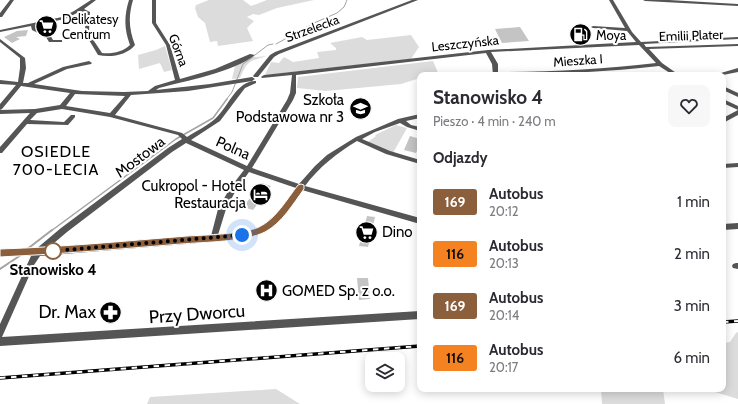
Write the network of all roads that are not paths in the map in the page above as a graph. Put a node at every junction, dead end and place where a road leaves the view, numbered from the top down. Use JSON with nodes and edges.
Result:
{"nodes":[{"id":1,"x":12,"y":0,"type":"edge"},
{"id":2,"x":92,"y":0,"type":"edge"},
{"id":3,"x":131,"y":0,"type":"edge"},
{"id":4,"x":154,"y":0,"type":"edge"},
{"id":5,"x":416,"y":0,"type":"edge"},
{"id":6,"x":611,"y":0,"type":"edge"},
{"id":7,"x":645,"y":0,"type":"edge"},
{"id":8,"x":738,"y":5,"type":"edge"},
{"id":9,"x":80,"y":9,"type":"junction"},
{"id":10,"x":0,"y":16,"type":"edge"},
{"id":11,"x":33,"y":25,"type":"junction"},
{"id":12,"x":593,"y":27,"type":"dead end"},
{"id":13,"x":628,"y":30,"type":"junction"},
{"id":14,"x":0,"y":33,"type":"edge"},
{"id":15,"x":738,"y":38,"type":"edge"},
{"id":16,"x":60,"y":41,"type":"dead end"},
{"id":17,"x":2,"y":42,"type":"edge"},
{"id":18,"x":640,"y":43,"type":"junction"},
{"id":19,"x":738,"y":45,"type":"edge"},
{"id":20,"x":645,"y":48,"type":"junction"},
{"id":21,"x":488,"y":51,"type":"junction"},
{"id":22,"x":252,"y":55,"type":"dead end"},
{"id":23,"x":89,"y":64,"type":"dead end"},
{"id":24,"x":660,"y":64,"type":"junction"},
{"id":25,"x":738,"y":70,"type":"edge"},
{"id":26,"x":316,"y":72,"type":"junction"},
{"id":27,"x":496,"y":72,"type":"edge"},
{"id":28,"x":562,"y":72,"type":"edge"},
{"id":29,"x":672,"y":72,"type":"edge"},
{"id":30,"x":726,"y":73,"type":"edge"},
{"id":31,"x":294,"y":76,"type":"junction"},
{"id":32,"x":259,"y":79,"type":"junction"},
{"id":33,"x":0,"y":82,"type":"edge"},
{"id":34,"x":239,"y":82,"type":"junction"},
{"id":35,"x":20,"y":83,"type":"junction"},
{"id":36,"x":30,"y":84,"type":"junction"},
{"id":37,"x":177,"y":85,"type":"junction"},
{"id":38,"x":243,"y":87,"type":"junction"},
{"id":39,"x":726,"y":89,"type":"edge"},
{"id":40,"x":74,"y":92,"type":"junction"},
{"id":41,"x":148,"y":93,"type":"junction"},
{"id":42,"x":129,"y":94,"type":"junction"},
{"id":43,"x":738,"y":95,"type":"edge"},
{"id":44,"x":726,"y":102,"type":"edge"},
{"id":45,"x":62,"y":107,"type":"junction"},
{"id":46,"x":0,"y":108,"type":"edge"},
{"id":47,"x":738,"y":108,"type":"edge"},
{"id":48,"x":35,"y":111,"type":"junction"},
{"id":49,"x":0,"y":112,"type":"edge"},
{"id":50,"x":738,"y":112,"type":"edge"},
{"id":51,"x":112,"y":115,"type":"junction"},
{"id":52,"x":74,"y":116,"type":"dead end"},
{"id":53,"x":417,"y":117,"type":"edge"},
{"id":54,"x":726,"y":119,"type":"edge"},
{"id":55,"x":400,"y":120,"type":"junction"},
{"id":56,"x":26,"y":122,"type":"junction"},
{"id":57,"x":417,"y":128,"type":"edge"},
{"id":58,"x":183,"y":137,"type":"junction"},
{"id":59,"x":358,"y":139,"type":"junction"},
{"id":60,"x":0,"y":151,"type":"edge"},
{"id":61,"x":417,"y":161,"type":"edge"},
{"id":62,"x":738,"y":165,"type":"edge"},
{"id":63,"x":726,"y":166,"type":"edge"},
{"id":64,"x":248,"y":169,"type":"junction"},
{"id":65,"x":301,"y":187,"type":"junction"},
{"id":66,"x":417,"y":220,"type":"edge"},
{"id":67,"x":726,"y":226,"type":"edge"},
{"id":68,"x":738,"y":226,"type":"edge"},
{"id":69,"x":214,"y":238,"type":"junction"},
{"id":70,"x":38,"y":252,"type":"junction"},
{"id":71,"x":0,"y":253,"type":"edge"},
{"id":72,"x":417,"y":315,"type":"edge"},
{"id":73,"x":0,"y":334,"type":"edge"},
{"id":74,"x":0,"y":342,"type":"edge"}],
"edges":[{"from":1,"to":10,"type":"street"},
{"from":2,"to":9,"type":"street"},
{"from":3,"to":9,"type":"street"},
{"from":4,"to":37,"type":"street","name":"Górna"},
{"from":5,"to":32,"type":"street","name":"Strzelecka"},
{"from":6,"to":13,"type":"street"},
{"from":7,"to":8,"type":"street"},
{"from":9,"to":11,"type":"street"},
{"from":11,"to":14,"type":"street"},
{"from":11,"to":16,"type":"street"},
{"from":12,"to":13,"type":"street"},
{"from":13,"to":18,"type":"street"},
{"from":15,"to":18,"type":"street","name":"Leszczyńska"},
{"from":17,"to":35,"type":"street"},
{"from":18,"to":20,"type":"street"},
{"from":18,"to":21,"type":"street","name":"Leszczyńska"},
{"from":19,"to":20,"type":"street","name":"Emilii Plater"},
{"from":20,"to":24,"type":"street"},
{"from":21,"to":26,"type":"street","name":"Leszczyńska"},
{"from":21,"to":27,"type":"street"},
{"from":22,"to":37,"type":"street"},
{"from":23,"to":36,"type":"street"},
{"from":24,"to":28,"type":"street","name":"Mieszka I"},
{"from":24,"to":29,"type":"street"},
{"from":25,"to":30,"type":"street"},
{"from":26,"to":31,"type":"street","name":"Leszczyńska"},
{"from":26,"to":32,"type":"street","name":"Leszczyńska"},
{"from":31,"to":32,"type":"street","name":"Leszczyńska"},
{"from":31,"to":64,"type":"street"},
{"from":32,"to":34,"type":"street"},
{"from":32,"to":38,"type":"street","name":"Mostowa"},
{"from":33,"to":35,"type":"street"},
{"from":34,"to":37,"type":"street"},
{"from":34,"to":38,"type":"street"},
{"from":35,"to":36,"type":"street"},
{"from":35,"to":46,"type":"street"},
{"from":36,"to":40,"type":"street"},
{"from":37,"to":41,"type":"street","name":"Górna"},
{"from":37,"to":41,"type":"street"},
{"from":38,"to":58,"type":"street","name":"Mostowa"},
{"from":39,"to":43,"type":"street"},
{"from":40,"to":42,"type":"street"},
{"from":40,"to":45,"type":"street"},
{"from":41,"to":42,"type":"street"},
{"from":42,"to":51,"type":"street"},
{"from":44,"to":47,"type":"street"},
{"from":45,"to":48,"type":"street","name":"Polna"},
{"from":45,"to":51,"type":"street","name":"Polna"},
{"from":48,"to":49,"type":"street","name":"Polna"},
{"from":48,"to":56,"type":"street"},
{"from":50,"to":54,"type":"street"},
{"from":51,"to":58,"type":"street","name":"Polna"},
{"from":52,"to":56,"type":"street"},
{"from":53,"to":55,"type":"street"},
{"from":55,"to":57,"type":"street"},
{"from":55,"to":59,"type":"street"},
{"from":56,"to":60,"type":"street"},
{"from":58,"to":64,"type":"street","name":"Polna"},
{"from":58,"to":70,"type":"street","name":"Mostowa"},
{"from":59,"to":61,"type":"street"},
{"from":59,"to":65,"type":"street"},
{"from":62,"to":63,"type":"street"},
{"from":64,"to":65,"type":"street","name":"Polna"},
{"from":64,"to":69,"type":"street"},
{"from":65,"to":66,"type":"street","name":"Polna"},
{"from":65,"to":69,"type":"street"},
{"from":67,"to":68,"type":"street"},
{"from":69,"to":70,"type":"street"},
{"from":70,"to":71,"type":"street"},
{"from":70,"to":73,"type":"street"},
{"from":72,"to":74,"type":"street","name":"Przy Dworcu"}]}
